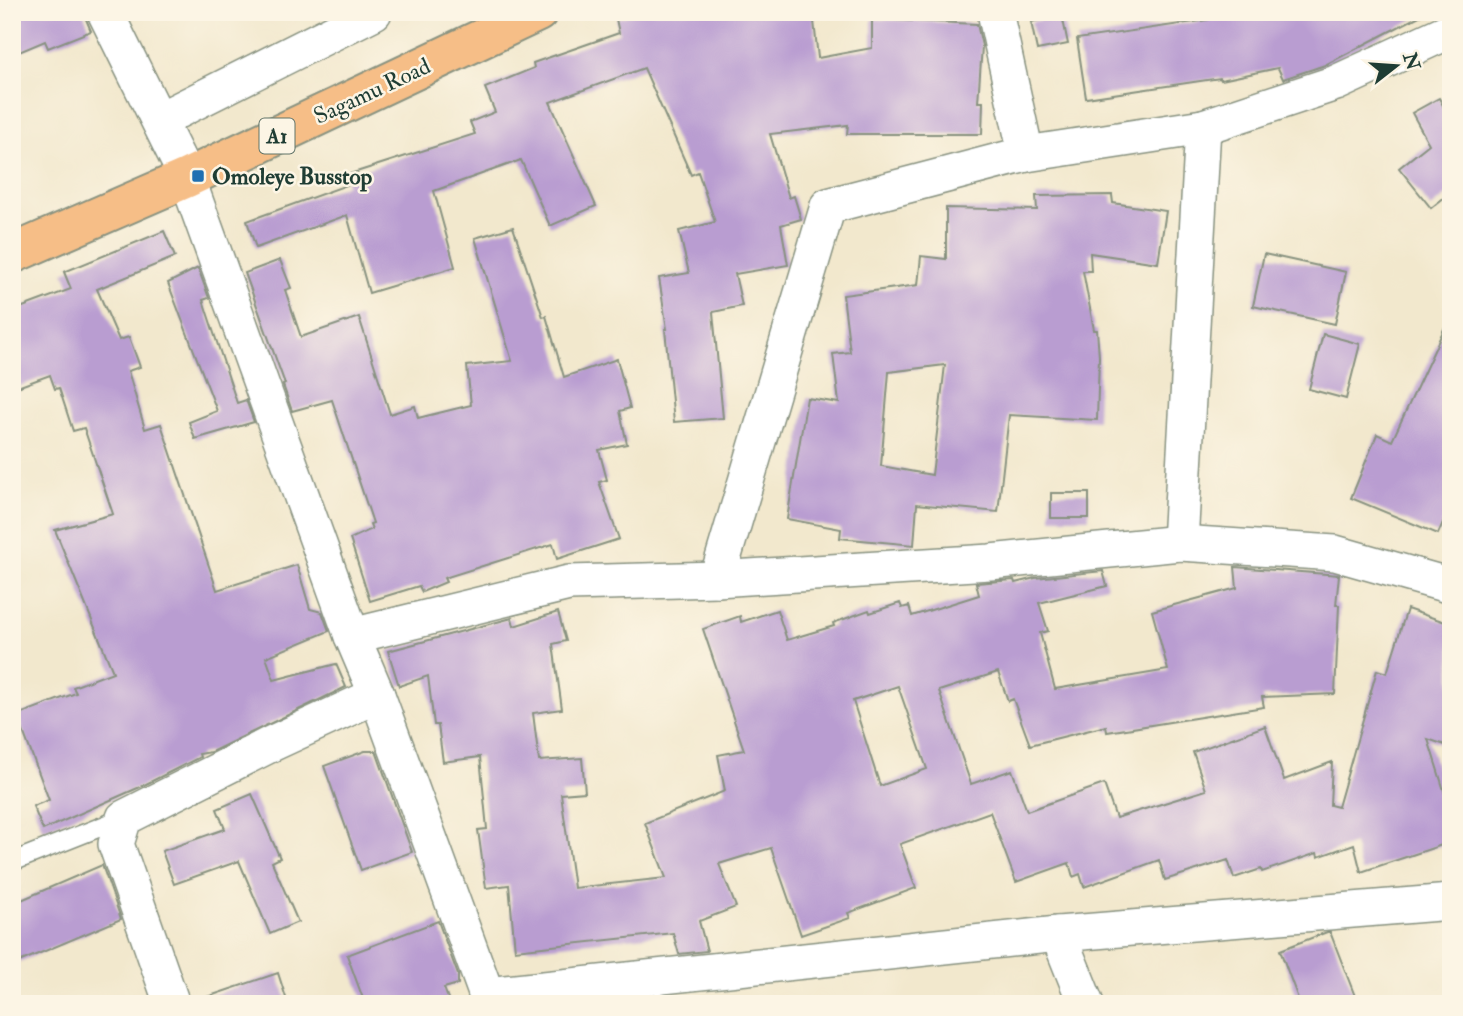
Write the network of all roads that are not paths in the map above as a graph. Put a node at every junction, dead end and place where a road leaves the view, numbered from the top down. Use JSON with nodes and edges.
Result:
{"nodes":[{"id":1,"x":105,"y":12,"type":"edge"},
{"id":2,"x":374,"y":12,"type":"edge"},
{"id":3,"x":538,"y":12,"type":"edge"},
{"id":4,"x":995,"y":12,"type":"edge"},
{"id":5,"x":1451,"y":30,"type":"edge"},
{"id":6,"x":159,"y":120,"type":"junction"},
{"id":7,"x":1202,"y":127,"type":"junction"},
{"id":8,"x":1026,"y":154,"type":"junction"},
{"id":9,"x":187,"y":178,"type":"junction"},
{"id":10,"x":12,"y":254,"type":"edge"},
{"id":11,"x":1180,"y":544,"type":"junction"},
{"id":12,"x":717,"y":579,"type":"junction"},
{"id":13,"x":1451,"y":586,"type":"edge"},
{"id":14,"x":352,"y":636,"type":"junction"},
{"id":15,"x":377,"y":695,"type":"junction"},
{"id":16,"x":124,"y":818,"type":"junction"},
{"id":17,"x":12,"y":862,"type":"edge"},
{"id":18,"x":1451,"y":902,"type":"edge"},
{"id":19,"x":1058,"y":934,"type":"junction"},
{"id":20,"x":488,"y":999,"type":"edge"},
{"id":21,"x":172,"y":1004,"type":"edge"},
{"id":22,"x":1086,"y":1004,"type":"edge"}],
"edges":[{"from":1,"to":6,"type":"street"},
{"from":2,"to":6,"type":"street"},
{"from":3,"to":9,"type":"highway","name":"Sagamu Road","number":"A1"},
{"from":4,"to":8,"type":"street"},
{"from":5,"to":7,"type":"street"},
{"from":6,"to":9,"type":"street"},
{"from":7,"to":8,"type":"street"},
{"from":7,"to":11,"type":"street"},
{"from":8,"to":12,"type":"street"},
{"from":9,"to":10,"type":"highway","name":"Sagamu Road","number":"A1"},
{"from":9,"to":14,"type":"street"},
{"from":11,"to":12,"type":"street"},
{"from":11,"to":13,"type":"street"},
{"from":12,"to":14,"type":"street"},
{"from":14,"to":15,"type":"street"},
{"from":15,"to":16,"type":"street"},
{"from":15,"to":20,"type":"street"},
{"from":16,"to":17,"type":"lane"},
{"from":16,"to":21,"type":"street"},
{"from":18,"to":19,"type":"street"},
{"from":19,"to":20,"type":"street"},
{"from":19,"to":22,"type":"street"}]}
